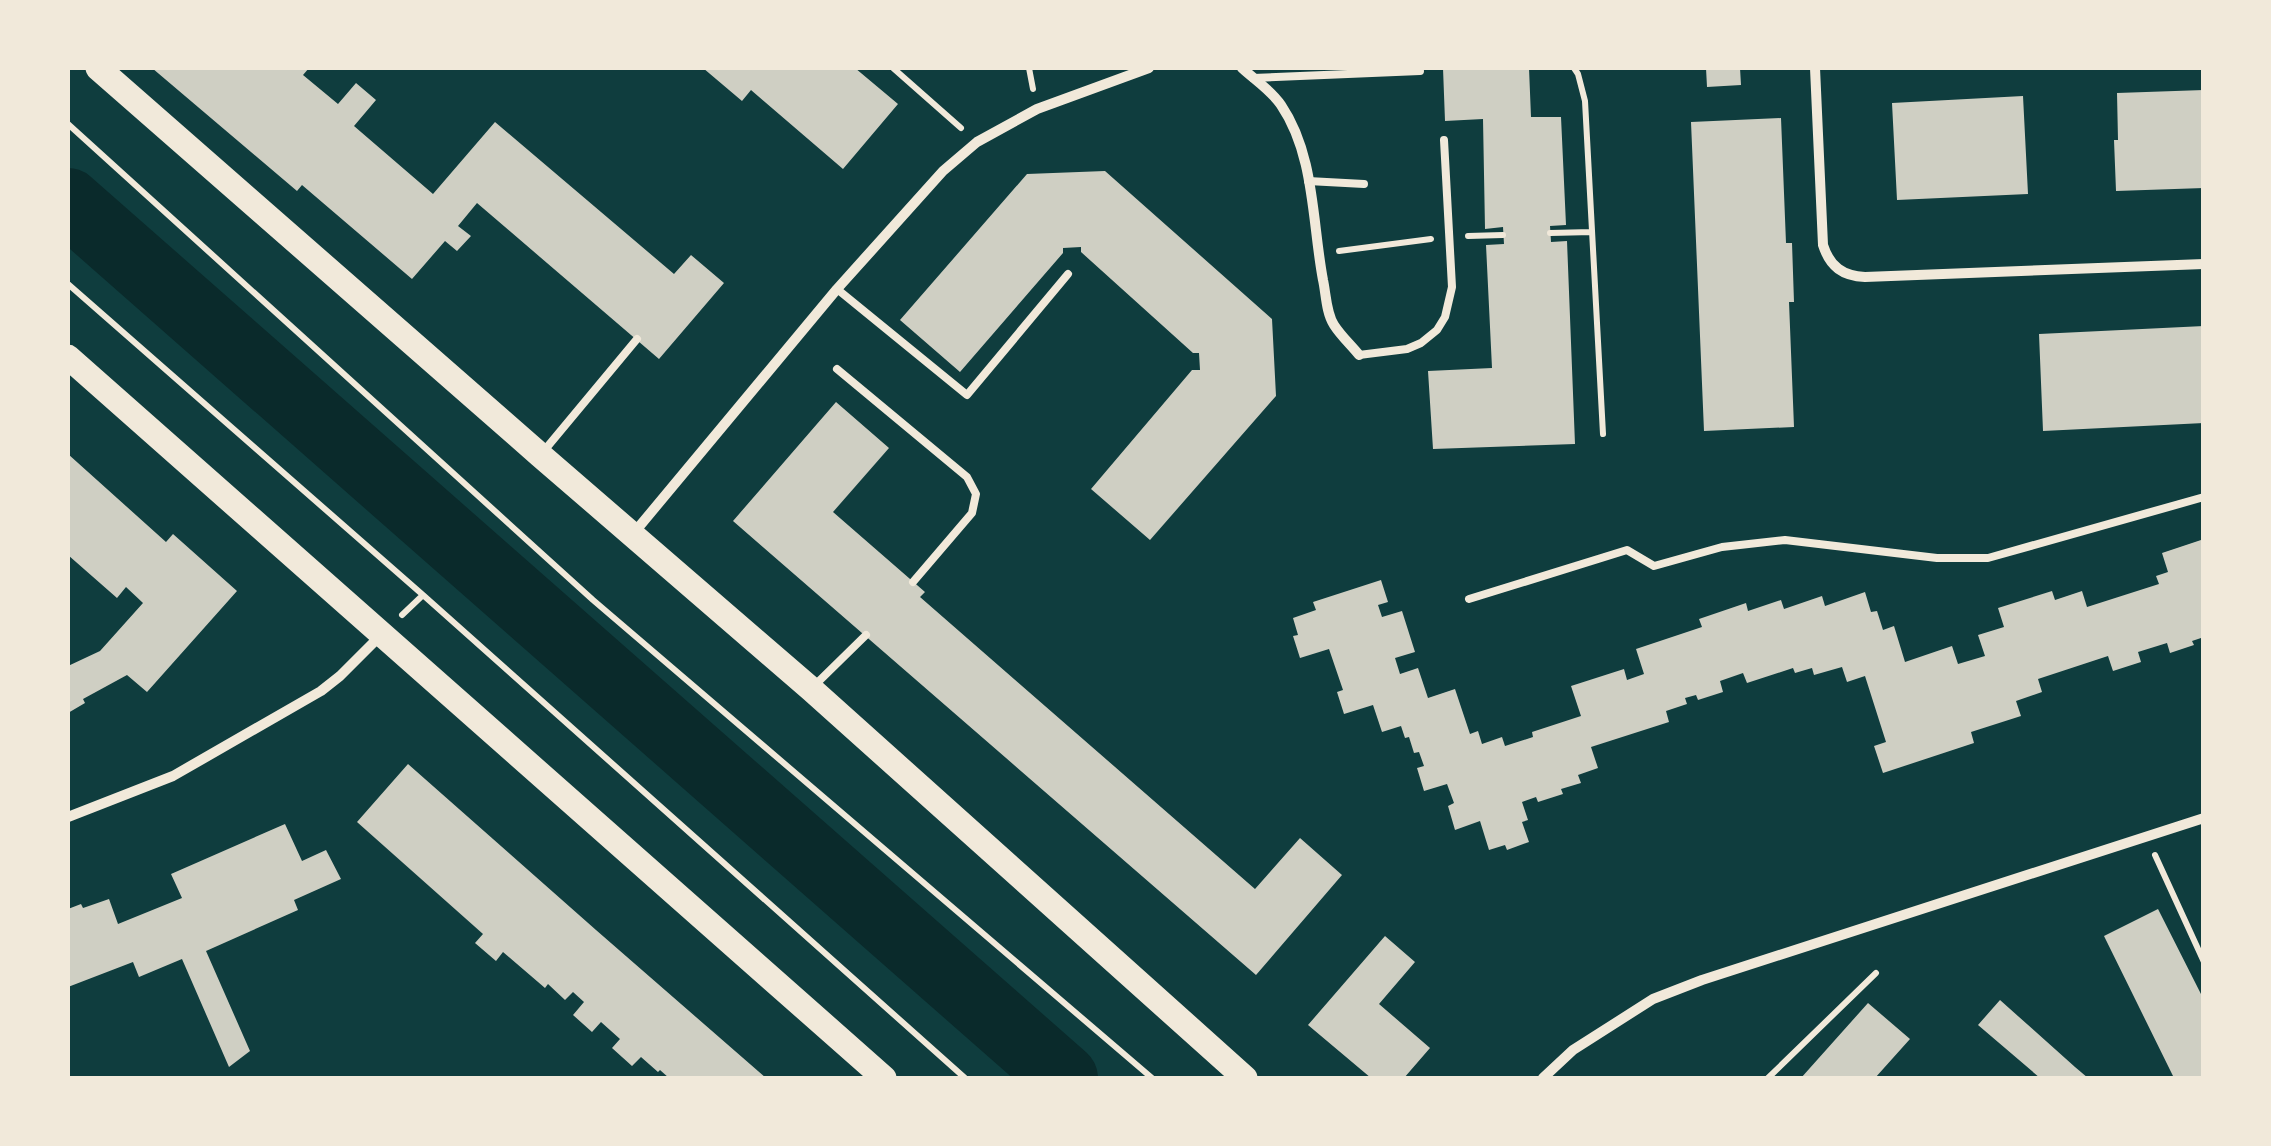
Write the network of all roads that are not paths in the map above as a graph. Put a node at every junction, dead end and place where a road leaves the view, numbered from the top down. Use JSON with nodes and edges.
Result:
{"nodes":[{"id":1,"x":98,"y":68,"type":"edge"},
{"id":2,"x":1150,"y":68,"type":"edge"},
{"id":3,"x":1242,"y":68,"type":"edge"},
{"id":4,"x":1815,"y":68,"type":"edge"},
{"id":5,"x":1420,"y":70,"type":"dead end"},
{"id":6,"x":1253,"y":78,"type":"junction"},
{"id":7,"x":1444,"y":140,"type":"dead end"},
{"id":8,"x":1308,"y":181,"type":"junction"},
{"id":9,"x":1364,"y":184,"type":"dead end"},
{"id":10,"x":2204,"y":264,"type":"edge"},
{"id":11,"x":1068,"y":274,"type":"dead end"},
{"id":12,"x":837,"y":290,"type":"junction"},
{"id":13,"x":637,"y":340,"type":"dead end"},
{"id":14,"x":1359,"y":355,"type":"joint"},
{"id":15,"x":68,"y":357,"type":"edge"},
{"id":16,"x":837,"y":369,"type":"dead end"},
{"id":17,"x":540,"y":455,"type":"junction"},
{"id":18,"x":2204,"y":497,"type":"edge"},
{"id":19,"x":632,"y":535,"type":"junction"},
{"id":20,"x":912,"y":582,"type":"dead end"},
{"id":21,"x":1469,"y":600,"type":"dead end"},
{"id":22,"x":382,"y":633,"type":"junction"},
{"id":23,"x":866,"y":636,"type":"dead end"},
{"id":24,"x":811,"y":688,"type":"junction"},
{"id":25,"x":68,"y":817,"type":"edge"},
{"id":26,"x":2204,"y":818,"type":"edge"},
{"id":27,"x":884,"y":1078,"type":"edge"},
{"id":28,"x":1245,"y":1078,"type":"edge"},
{"id":29,"x":1543,"y":1078,"type":"edge"}],
"edges":[{"from":1,"to":17,"type":"main road"},
{"from":2,"to":12,"type":"street"},
{"from":3,"to":6,"type":"street"},
{"from":4,"to":10,"type":"street"},
{"from":5,"to":6,"type":"lane"},
{"from":6,"to":8,"type":"street"},
{"from":7,"to":14,"type":"lane"},
{"from":8,"to":9,"type":"lane"},
{"from":8,"to":14,"type":"street"},
{"from":11,"to":12,"type":"lane"},
{"from":12,"to":19,"type":"street"},
{"from":13,"to":17,"type":"lane"},
{"from":15,"to":22,"type":"main road"},
{"from":16,"to":20,"type":"lane"},
{"from":17,"to":19,"type":"main road"},
{"from":18,"to":21,"type":"lane"},
{"from":19,"to":24,"type":"main road"},
{"from":22,"to":25,"type":"street"},
{"from":22,"to":27,"type":"main road"},
{"from":23,"to":24,"type":"lane"},
{"from":24,"to":28,"type":"main road"},
{"from":26,"to":29,"type":"street"}]}
